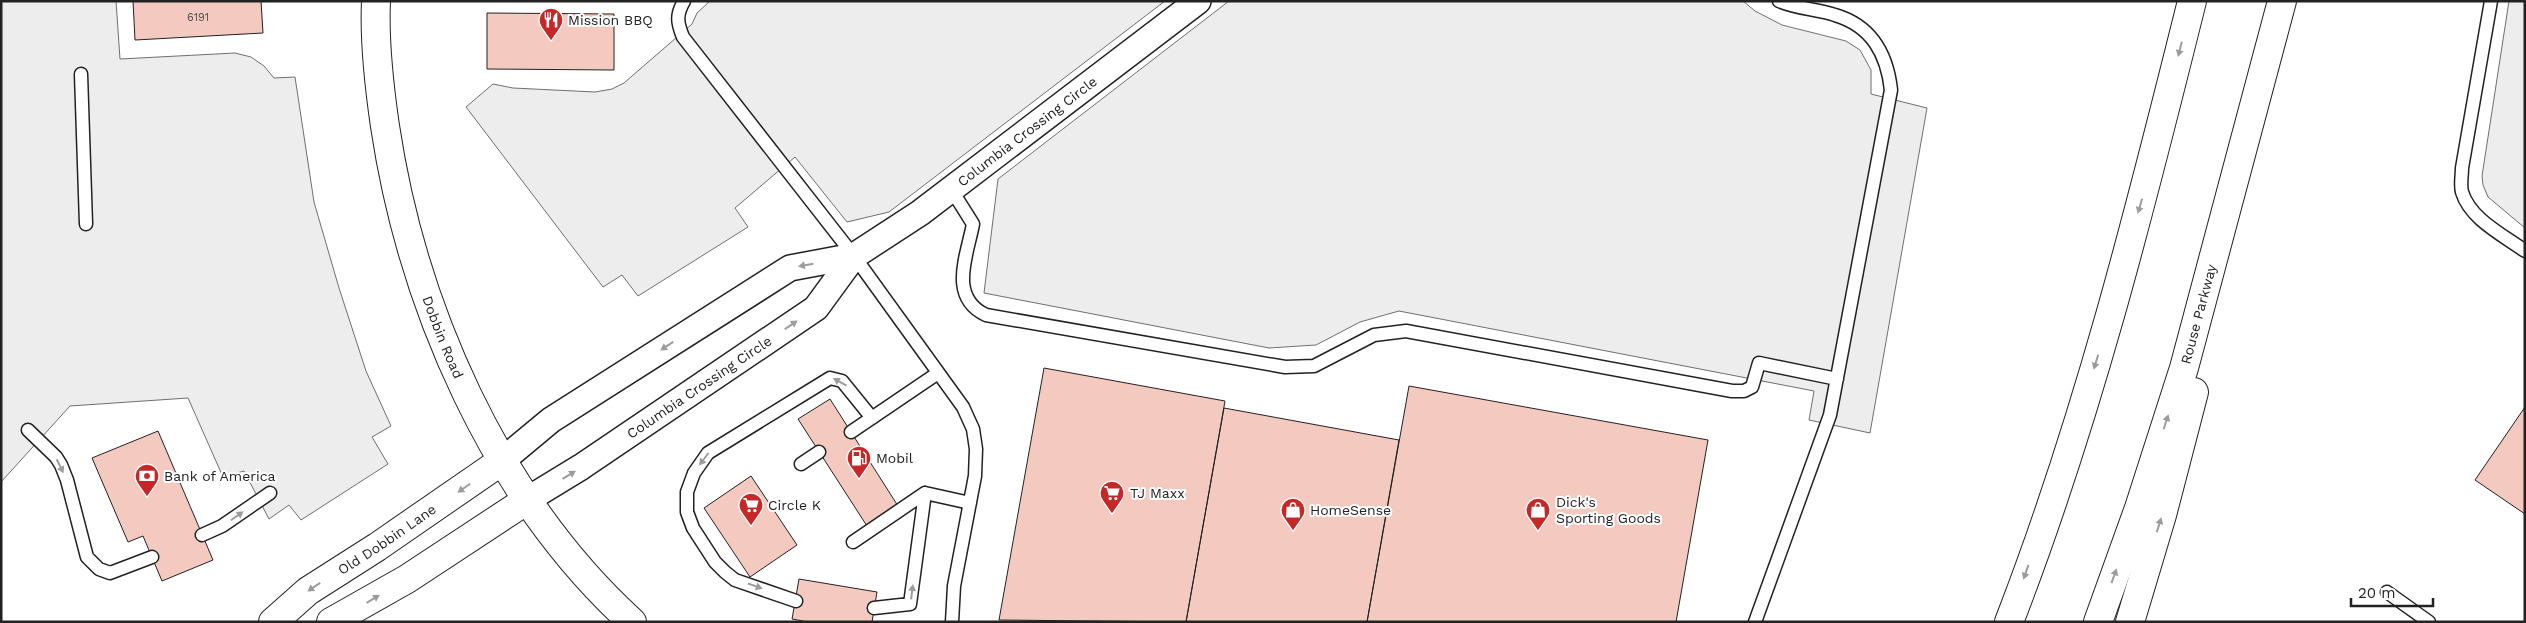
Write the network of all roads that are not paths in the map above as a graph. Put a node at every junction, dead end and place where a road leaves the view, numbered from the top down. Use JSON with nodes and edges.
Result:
{"nodes":[{"id":1,"x":376,"y":1,"type":"edge"},
{"id":2,"x":684,"y":1,"type":"edge"},
{"id":3,"x":1198,"y":1,"type":"edge"},
{"id":4,"x":1779,"y":1,"type":"edge"},
{"id":5,"x":2192,"y":1,"type":"edge"},
{"id":6,"x":2282,"y":1,"type":"edge"},
{"id":7,"x":2491,"y":1,"type":"edge"},
{"id":8,"x":81,"y":74,"type":"dead end"},
{"id":9,"x":951,"y":189,"type":"junction"},
{"id":10,"x":86,"y":224,"type":"dead end"},
{"id":11,"x":2525,"y":251,"type":"edge"},
{"id":12,"x":854,"y":256,"type":"junction"},
{"id":13,"x":938,"y":373,"type":"junction"},
{"id":14,"x":1837,"y":379,"type":"junction"},
{"id":15,"x":872,"y":418,"type":"junction"},
{"id":16,"x":28,"y":430,"type":"dead end"},
{"id":17,"x":851,"y":432,"type":"dead end"},
{"id":18,"x":819,"y":452,"type":"dead end"},
{"id":19,"x":503,"y":460,"type":"junction"},
{"id":20,"x":801,"y":464,"type":"dead end"},
{"id":21,"x":270,"y":493,"type":"dead end"},
{"id":22,"x":925,"y":493,"type":"junction"},
{"id":23,"x":527,"y":500,"type":"junction"},
{"id":24,"x":970,"y":503,"type":"junction"},
{"id":25,"x":202,"y":535,"type":"dead end"},
{"id":26,"x":854,"y":542,"type":"dead end"},
{"id":27,"x":152,"y":557,"type":"dead end"},
{"id":28,"x":2387,"y":592,"type":"dead end"},
{"id":29,"x":796,"y":601,"type":"dead end"},
{"id":30,"x":874,"y":608,"type":"dead end"},
{"id":31,"x":274,"y":622,"type":"edge"},
{"id":32,"x":331,"y":622,"type":"edge"},
{"id":33,"x":632,"y":622,"type":"edge"},
{"id":34,"x":952,"y":622,"type":"edge"},
{"id":35,"x":1755,"y":622,"type":"edge"},
{"id":36,"x":2009,"y":622,"type":"edge"},
{"id":37,"x":2098,"y":622,"type":"edge"},
{"id":38,"x":2130,"y":622,"type":"edge"},
{"id":39,"x":2429,"y":622,"type":"edge"}],
"edges":[{"from":1,"to":19,"type":"main road","name":"Dobbin Road"},
{"from":2,"to":12,"type":"lane"},
{"from":3,"to":9,"type":"street","name":"Columbia Crossing Circle"},
{"from":4,"to":14,"type":"lane"},
{"from":5,"to":36,"type":"main road","one_way":true},
{"from":37,"to":6,"type":"main road","name":"Rouse Parkway","one_way":true},
{"from":38,"to":6,"type":"main road","one_way":true},
{"from":7,"to":11,"type":"lane"},
{"from":8,"to":10,"type":"lane"},
{"from":9,"to":12,"type":"street","name":"Columbia Crossing Circle"},
{"from":9,"to":14,"type":"lane"},
{"from":12,"to":13,"type":"lane"},
{"from":12,"to":19,"type":"street","name":"Columbia Crossing Circle","one_way":true},
{"from":23,"to":12,"type":"street","name":"Columbia Crossing Circle","one_way":true},
{"from":13,"to":15,"type":"lane"},
{"from":13,"to":24,"type":"lane"},
{"from":14,"to":35,"type":"lane"},
{"from":15,"to":17,"type":"lane"},
{"from":15,"to":29,"type":"lane","one_way":true},
{"from":16,"to":27,"type":"lane","one_way":true},
{"from":18,"to":20,"type":"lane"},
{"from":19,"to":23,"type":"main road","name":"Dobbin Road"},
{"from":19,"to":31,"type":"main road","name":"Old Dobbin Lane","one_way":true},
{"from":25,"to":21,"type":"lane","one_way":true},
{"from":22,"to":24,"type":"lane"},
{"from":22,"to":26,"type":"lane"},
{"from":30,"to":22,"type":"lane","one_way":true},
{"from":32,"to":23,"type":"main road","one_way":true},
{"from":23,"to":33,"type":"main road","name":"Dobbin Road"},
{"from":24,"to":34,"type":"lane"},
{"from":28,"to":39,"type":"lane"}]}
